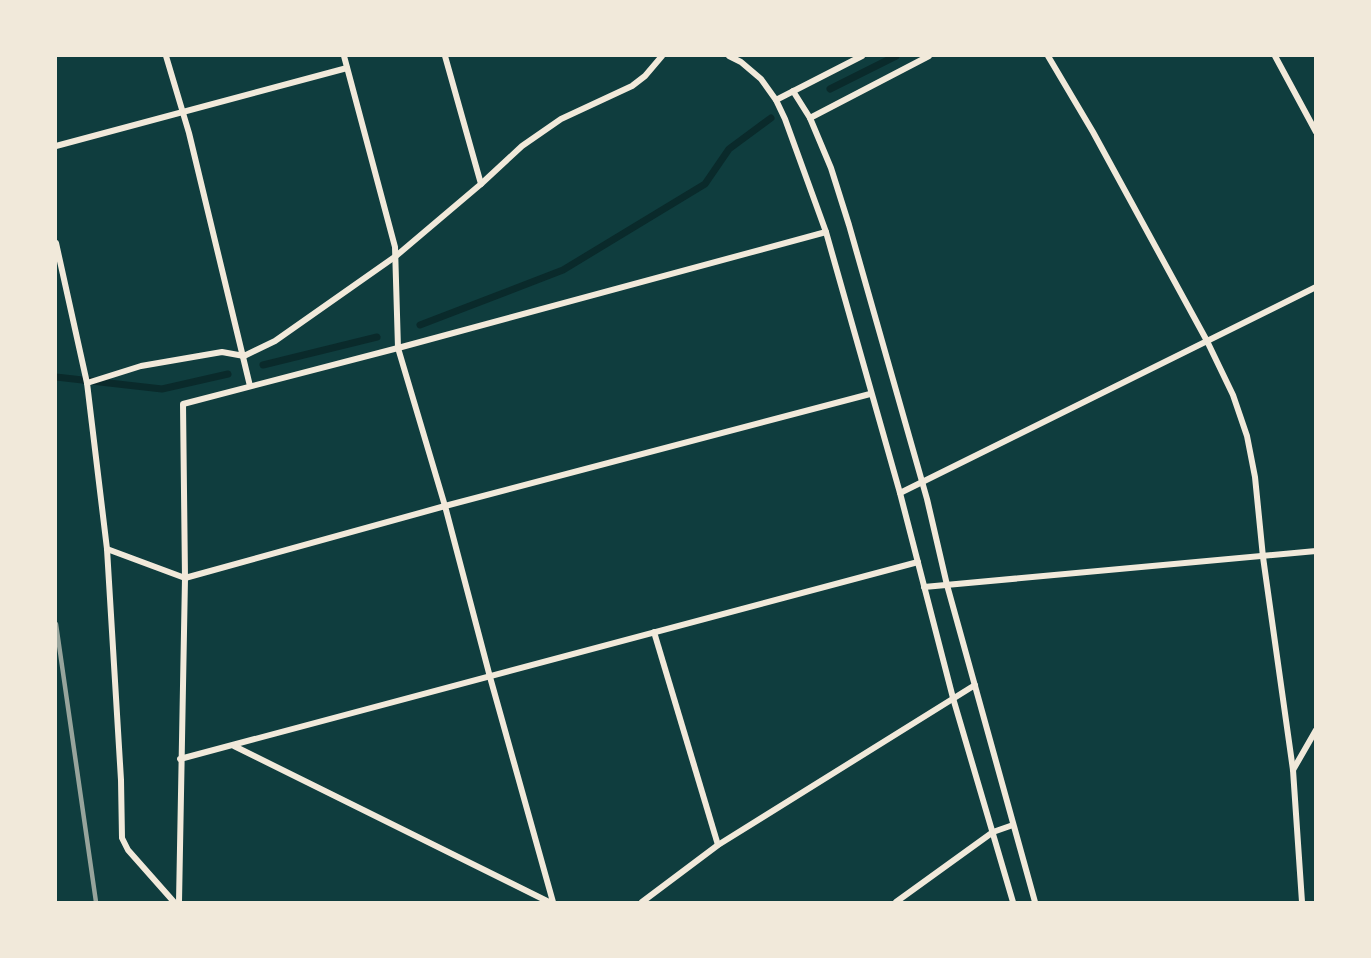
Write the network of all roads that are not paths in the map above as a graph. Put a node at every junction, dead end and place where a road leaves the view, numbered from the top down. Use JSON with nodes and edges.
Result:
{"nodes":[{"id":1,"x":166,"y":56,"type":"edge"},
{"id":2,"x":344,"y":56,"type":"edge"},
{"id":3,"x":445,"y":56,"type":"edge"},
{"id":4,"x":662,"y":56,"type":"edge"},
{"id":5,"x":729,"y":56,"type":"edge"},
{"id":6,"x":862,"y":56,"type":"edge"},
{"id":7,"x":929,"y":56,"type":"edge"},
{"id":8,"x":1048,"y":56,"type":"edge"},
{"id":9,"x":1275,"y":56,"type":"edge"},
{"id":10,"x":347,"y":68,"type":"junction"},
{"id":11,"x":793,"y":91,"type":"junction"},
{"id":12,"x":776,"y":100,"type":"junction"},
{"id":13,"x":184,"y":112,"type":"junction"},
{"id":14,"x":810,"y":118,"type":"junction"},
{"id":15,"x":1316,"y":132,"type":"edge"},
{"id":16,"x":56,"y":146,"type":"edge"},
{"id":17,"x":481,"y":184,"type":"junction"},
{"id":18,"x":826,"y":232,"type":"junction"},
{"id":19,"x":56,"y":243,"type":"edge"},
{"id":20,"x":396,"y":256,"type":"junction"},
{"id":21,"x":1316,"y":287,"type":"edge"},
{"id":22,"x":1207,"y":341,"type":"junction"},
{"id":23,"x":398,"y":348,"type":"junction"},
{"id":24,"x":244,"y":356,"type":"junction"},
{"id":25,"x":87,"y":382,"type":"junction"},
{"id":26,"x":250,"y":386,"type":"junction"},
{"id":27,"x":870,"y":394,"type":"junction"},
{"id":28,"x":922,"y":482,"type":"junction"},
{"id":29,"x":900,"y":493,"type":"junction"},
{"id":30,"x":446,"y":506,"type":"junction"},
{"id":31,"x":107,"y":549,"type":"junction"},
{"id":32,"x":1316,"y":551,"type":"edge"},
{"id":33,"x":1263,"y":558,"type":"junction"},
{"id":34,"x":918,"y":562,"type":"junction"},
{"id":35,"x":184,"y":578,"type":"junction"},
{"id":36,"x":946,"y":585,"type":"junction"},
{"id":37,"x":924,"y":587,"type":"junction"},
{"id":38,"x":654,"y":632,"type":"junction"},
{"id":39,"x":490,"y":677,"type":"junction"},
{"id":40,"x":975,"y":685,"type":"junction"},
{"id":41,"x":953,"y":698,"type":"junction"},
{"id":42,"x":1316,"y":730,"type":"edge"},
{"id":43,"x":233,"y":745,"type":"junction"},
{"id":44,"x":180,"y":759,"type":"junction"},
{"id":45,"x":1293,"y":770,"type":"junction"},
{"id":46,"x":1013,"y":825,"type":"junction"},
{"id":47,"x":993,"y":832,"type":"junction"},
{"id":48,"x":718,"y":845,"type":"junction"},
{"id":49,"x":174,"y":903,"type":"edge"},
{"id":50,"x":179,"y":903,"type":"edge"},
{"id":51,"x":551,"y":903,"type":"edge"},
{"id":52,"x":642,"y":903,"type":"edge"},
{"id":53,"x":896,"y":903,"type":"edge"},
{"id":54,"x":1013,"y":903,"type":"edge"},
{"id":55,"x":1035,"y":903,"type":"edge"},
{"id":56,"x":1302,"y":903,"type":"edge"}],
"edges":[{"from":1,"to":13,"type":"street"},
{"from":2,"to":10,"type":"street"},
{"from":3,"to":17,"type":"street"},
{"from":4,"to":17,"type":"street"},
{"from":5,"to":12,"type":"street"},
{"from":6,"to":11,"type":"street"},
{"from":7,"to":14,"type":"street"},
{"from":8,"to":22,"type":"street"},
{"from":9,"to":15,"type":"street"},
{"from":10,"to":13,"type":"street"},
{"from":10,"to":20,"type":"street"},
{"from":11,"to":12,"type":"street"},
{"from":11,"to":14,"type":"street"},
{"from":12,"to":18,"type":"street"},
{"from":13,"to":16,"type":"street"},
{"from":13,"to":24,"type":"street"},
{"from":14,"to":28,"type":"street"},
{"from":17,"to":20,"type":"street"},
{"from":18,"to":23,"type":"street"},
{"from":18,"to":27,"type":"street"},
{"from":19,"to":25,"type":"street"},
{"from":20,"to":23,"type":"street"},
{"from":20,"to":24,"type":"street"},
{"from":21,"to":22,"type":"street"},
{"from":22,"to":28,"type":"street"},
{"from":22,"to":33,"type":"street"},
{"from":23,"to":26,"type":"street"},
{"from":23,"to":30,"type":"street"},
{"from":24,"to":25,"type":"street"},
{"from":24,"to":26,"type":"street"},
{"from":25,"to":31,"type":"street"},
{"from":26,"to":35,"type":"street"},
{"from":27,"to":29,"type":"street"},
{"from":27,"to":30,"type":"street"},
{"from":28,"to":29,"type":"street"},
{"from":28,"to":36,"type":"street"},
{"from":29,"to":34,"type":"street"},
{"from":30,"to":35,"type":"street"},
{"from":30,"to":39,"type":"street"},
{"from":31,"to":35,"type":"street"},
{"from":31,"to":49,"type":"street"},
{"from":32,"to":33,"type":"street"},
{"from":33,"to":36,"type":"street"},
{"from":33,"to":45,"type":"street"},
{"from":34,"to":37,"type":"street"},
{"from":34,"to":38,"type":"street"},
{"from":35,"to":44,"type":"street"},
{"from":36,"to":37,"type":"street"},
{"from":36,"to":40,"type":"street"},
{"from":37,"to":41,"type":"street"},
{"from":38,"to":39,"type":"street"},
{"from":38,"to":48,"type":"street"},
{"from":39,"to":43,"type":"street"},
{"from":39,"to":51,"type":"street"},
{"from":40,"to":41,"type":"street"},
{"from":40,"to":46,"type":"street"},
{"from":41,"to":47,"type":"street"},
{"from":41,"to":48,"type":"street"},
{"from":42,"to":45,"type":"street"},
{"from":43,"to":44,"type":"street"},
{"from":43,"to":51,"type":"street"},
{"from":44,"to":50,"type":"street"},
{"from":45,"to":56,"type":"street"},
{"from":46,"to":47,"type":"street"},
{"from":46,"to":55,"type":"street"},
{"from":47,"to":53,"type":"street"},
{"from":47,"to":54,"type":"street"},
{"from":48,"to":52,"type":"street"}]}
